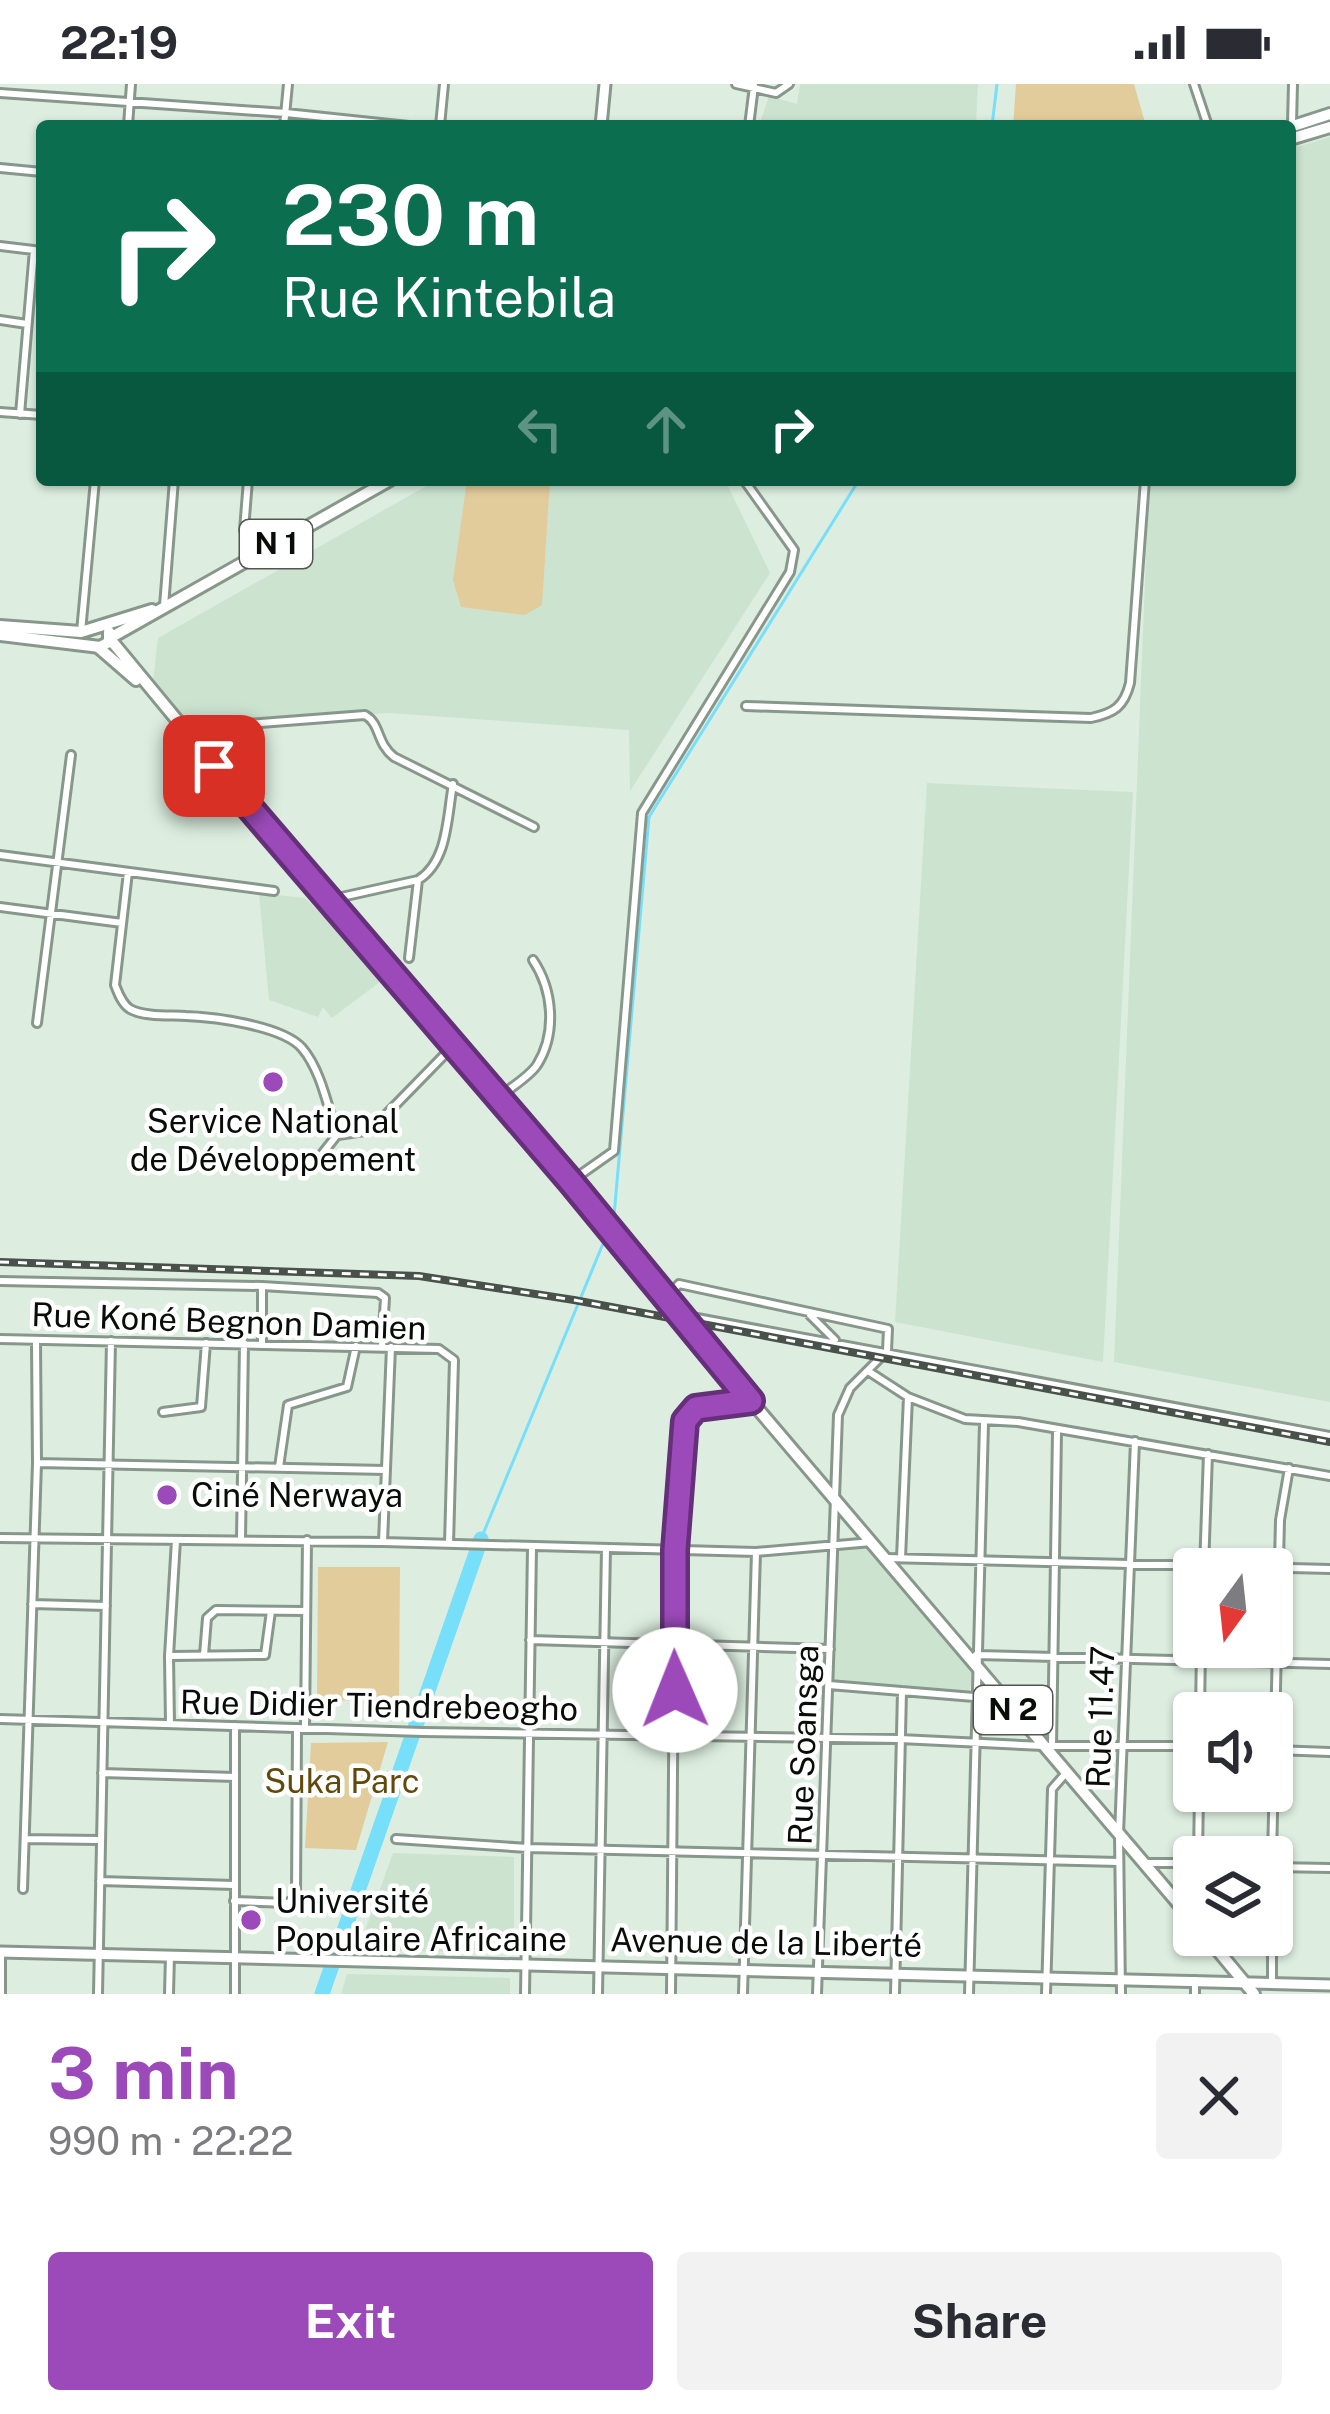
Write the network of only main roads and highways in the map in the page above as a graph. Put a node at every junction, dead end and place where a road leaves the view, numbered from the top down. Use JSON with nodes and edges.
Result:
{"nodes":[{"id":1,"x":605,"y":84,"type":"edge"},
{"id":2,"x":1330,"y":115,"type":"edge"},
{"id":3,"x":602,"y":120,"type":"edge"},
{"id":4,"x":1296,"y":125,"type":"edge"},
{"id":5,"x":1330,"y":127,"type":"edge"},
{"id":6,"x":1296,"y":137,"type":"edge"},
{"id":7,"x":379,"y":486,"type":"edge"},
{"id":8,"x":0,"y":626,"type":"edge"},
{"id":9,"x":100,"y":633,"type":"junction"},
{"id":10,"x":0,"y":635,"type":"edge"},
{"id":11,"x":95,"y":645,"type":"junction"},
{"id":12,"x":152,"y":694,"type":"junction"},
{"id":13,"x":1173,"y":1897,"type":"edge"},
{"id":14,"x":1,"y":1952,"type":"edge"},
{"id":15,"x":1222,"y":1956,"type":"edge"},
{"id":16,"x":1243,"y":1981,"type":"junction"},
{"id":17,"x":1330,"y":1985,"type":"edge"},
{"id":18,"x":1254,"y":1994,"type":"edge"}],
"edges":[{"from":1,"to":3,"type":"main road"},
{"from":2,"to":4,"type":"main road"},
{"from":5,"to":6,"type":"main road"},
{"from":7,"to":9,"type":"main road","number":"N 1"},
{"from":8,"to":9,"type":"main road"},
{"from":9,"to":11,"type":"main road"},
{"from":9,"to":11,"type":"main road"},
{"from":9,"to":12,"type":"main road","number":"N 2"},
{"from":10,"to":11,"type":"main road"},
{"from":11,"to":12,"type":"main road","number":"N 2"},
{"from":12,"to":13,"type":"main road","number":"N 2"},
{"from":14,"to":16,"type":"main road","name":"Avenue de la Liberté"},
{"from":15,"to":16,"type":"main road"},
{"from":16,"to":17,"type":"main road","name":"Avenue de la Liberté"},
{"from":16,"to":18,"type":"main road"}]}
